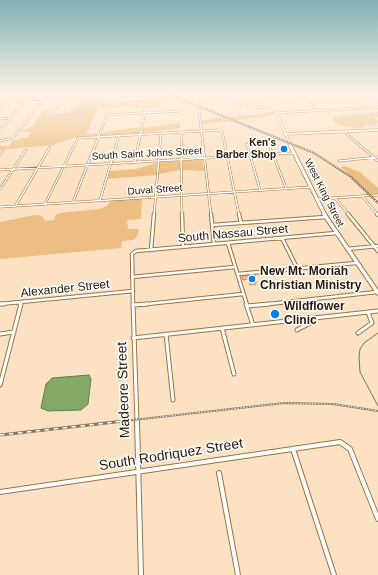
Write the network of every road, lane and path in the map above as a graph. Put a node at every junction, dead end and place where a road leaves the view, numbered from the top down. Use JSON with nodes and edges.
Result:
{"nodes":[{"id":1,"x":8,"y":120,"type":"edge"},
{"id":2,"x":28,"y":120,"type":"edge"},
{"id":3,"x":104,"y":120,"type":"edge"},
{"id":4,"x":143,"y":120,"type":"edge"},
{"id":5,"x":200,"y":120,"type":"edge"},
{"id":6,"x":279,"y":120,"type":"edge"},
{"id":7,"x":0,"y":130,"type":"edge"},
{"id":8,"x":378,"y":130,"type":"edge"},
{"id":9,"x":202,"y":131,"type":"junction"},
{"id":10,"x":343,"y":131,"type":"junction"},
{"id":11,"x":181,"y":132,"type":"junction"},
{"id":12,"x":161,"y":134,"type":"junction"},
{"id":13,"x":285,"y":134,"type":"junction"},
{"id":14,"x":140,"y":135,"type":"junction"},
{"id":15,"x":119,"y":136,"type":"junction"},
{"id":16,"x":98,"y":137,"type":"junction"},
{"id":17,"x":0,"y":141,"type":"edge"},
{"id":18,"x":268,"y":142,"type":"dead end"},
{"id":19,"x":247,"y":144,"type":"dead end"},
{"id":20,"x":50,"y":147,"type":"dead end"},
{"id":21,"x":26,"y":150,"type":"dead end"},
{"id":22,"x":3,"y":151,"type":"dead end"},
{"id":23,"x":294,"y":153,"type":"junction"},
{"id":24,"x":0,"y":155,"type":"edge"},
{"id":25,"x":272,"y":155,"type":"junction"},
{"id":26,"x":250,"y":156,"type":"junction"},
{"id":27,"x":227,"y":157,"type":"junction"},
{"id":28,"x":378,"y":157,"type":"edge"},
{"id":29,"x":204,"y":158,"type":"junction"},
{"id":30,"x":374,"y":158,"type":"junction"},
{"id":31,"x":182,"y":160,"type":"junction"},
{"id":32,"x":158,"y":161,"type":"junction"},
{"id":33,"x":339,"y":161,"type":"dead end"},
{"id":34,"x":378,"y":161,"type":"edge"},
{"id":35,"x":135,"y":162,"type":"junction"},
{"id":36,"x":111,"y":164,"type":"junction"},
{"id":37,"x":87,"y":165,"type":"junction"},
{"id":38,"x":63,"y":166,"type":"junction"},
{"id":39,"x":39,"y":168,"type":"junction"},
{"id":40,"x":14,"y":169,"type":"junction"},
{"id":41,"x":0,"y":170,"type":"edge"},
{"id":42,"x":311,"y":187,"type":"junction"},
{"id":43,"x":286,"y":188,"type":"junction"},
{"id":44,"x":0,"y":189,"type":"edge"},
{"id":45,"x":260,"y":190,"type":"junction"},
{"id":46,"x":234,"y":191,"type":"junction"},
{"id":47,"x":208,"y":193,"type":"junction"},
{"id":48,"x":182,"y":195,"type":"junction"},
{"id":49,"x":378,"y":195,"type":"edge"},
{"id":50,"x":155,"y":196,"type":"junction"},
{"id":51,"x":362,"y":196,"type":"junction"},
{"id":52,"x":336,"y":198,"type":"junction"},
{"id":53,"x":317,"y":199,"type":"junction"},
{"id":54,"x":100,"y":200,"type":"junction"},
{"id":55,"x":73,"y":202,"type":"junction"},
{"id":56,"x":45,"y":204,"type":"junction"},
{"id":57,"x":0,"y":206,"type":"edge"},
{"id":58,"x":16,"y":206,"type":"junction"},
{"id":59,"x":378,"y":215,"type":"edge"},
{"id":60,"x":326,"y":217,"type":"junction"},
{"id":61,"x":241,"y":223,"type":"junction"},
{"id":62,"x":212,"y":225,"type":"junction"},
{"id":63,"x":336,"y":233,"type":"junction"},
{"id":64,"x":282,"y":238,"type":"junction"},
{"id":65,"x":228,"y":243,"type":"junction"},
{"id":66,"x":214,"y":244,"type":"junction"},
{"id":67,"x":374,"y":246,"type":"junction"},
{"id":68,"x":378,"y":246,"type":"edge"},
{"id":69,"x":183,"y":247,"type":"junction"},
{"id":70,"x":346,"y":249,"type":"junction"},
{"id":71,"x":151,"y":250,"type":"junction"},
{"id":72,"x":378,"y":251,"type":"edge"},
{"id":73,"x":133,"y":252,"type":"joint"},
{"id":74,"x":356,"y":263,"type":"junction"},
{"id":75,"x":235,"y":267,"type":"junction"},
{"id":76,"x":298,"y":269,"type":"junction"},
{"id":77,"x":238,"y":274,"type":"junction"},
{"id":78,"x":132,"y":277,"type":"junction"},
{"id":79,"x":133,"y":291,"type":"junction"},
{"id":80,"x":377,"y":292,"type":"edge"},
{"id":81,"x":243,"y":294,"type":"junction"},
{"id":82,"x":21,"y":302,"type":"junction"},
{"id":83,"x":0,"y":304,"type":"edge"},
{"id":84,"x":133,"y":305,"type":"junction"},
{"id":85,"x":247,"y":306,"type":"junction"},
{"id":86,"x":378,"y":310,"type":"edge"},
{"id":87,"x":368,"y":312,"type":"junction"},
{"id":88,"x":310,"y":323,"type":"dead end"},
{"id":89,"x":252,"y":324,"type":"junction"},
{"id":90,"x":222,"y":328,"type":"junction"},
{"id":91,"x":297,"y":330,"type":"dead end"},
{"id":92,"x":14,"y":332,"type":"junction"},
{"id":93,"x":358,"y":333,"type":"dead end"},
{"id":94,"x":0,"y":334,"type":"edge"},
{"id":95,"x":166,"y":334,"type":"junction"},
{"id":96,"x":133,"y":338,"type":"junction"},
{"id":97,"x":234,"y":374,"type":"dead end"},
{"id":98,"x":0,"y":385,"type":"edge"},
{"id":99,"x":173,"y":400,"type":"dead end"},
{"id":100,"x":293,"y":449,"type":"junction"},
{"id":101,"x":138,"y":472,"type":"junction"},
{"id":102,"x":220,"y":473,"type":"dead end"},
{"id":103,"x":0,"y":492,"type":"edge"},
{"id":104,"x":378,"y":519,"type":"edge"},
{"id":105,"x":141,"y":575,"type":"edge"},
{"id":106,"x":238,"y":575,"type":"edge"},
{"id":107,"x":334,"y":575,"type":"edge"}],
"edges":[{"from":1,"to":7,"type":"street"},
{"from":2,"to":17,"type":"street"},
{"from":3,"to":16,"type":"street"},
{"from":4,"to":14,"type":"street"},
{"from":5,"to":9,"type":"street"},
{"from":6,"to":13,"type":"main road","name":"West King Street"},
{"from":8,"to":10,"type":"main road"},
{"from":9,"to":11,"type":"street"},
{"from":9,"to":27,"type":"street"},
{"from":9,"to":29,"type":"street"},
{"from":10,"to":13,"type":"main road"},
{"from":10,"to":30,"type":"street"},
{"from":11,"to":12,"type":"street"},
{"from":11,"to":31,"type":"street"},
{"from":12,"to":14,"type":"street"},
{"from":12,"to":32,"type":"street"},
{"from":13,"to":23,"type":"main road","name":"West King Street"},
{"from":14,"to":15,"type":"street"},
{"from":14,"to":35,"type":"street"},
{"from":15,"to":16,"type":"street"},
{"from":15,"to":36,"type":"street"},
{"from":16,"to":37,"type":"street"},
{"from":16,"to":38,"type":"street"},
{"from":18,"to":25,"type":"street"},
{"from":19,"to":26,"type":"street"},
{"from":20,"to":39,"type":"street"},
{"from":21,"to":40,"type":"street"},
{"from":22,"to":24,"type":"street"},
{"from":23,"to":25,"type":"street","name":"South Saint Johns Street"},
{"from":23,"to":42,"type":"main road","name":"West King Street"},
{"from":25,"to":26,"type":"street","name":"South Saint Johns Street"},
{"from":25,"to":43,"type":"street"},
{"from":26,"to":27,"type":"street","name":"South Saint Johns Street"},
{"from":26,"to":45,"type":"street"},
{"from":27,"to":29,"type":"street","name":"South Saint Johns Street"},
{"from":27,"to":46,"type":"street"},
{"from":28,"to":30,"type":"street"},
{"from":29,"to":31,"type":"street","name":"South Saint Johns Street"},
{"from":29,"to":47,"type":"street"},
{"from":30,"to":33,"type":"street"},
{"from":30,"to":34,"type":"street"},
{"from":31,"to":32,"type":"street","name":"South Saint Johns Street"},
{"from":31,"to":48,"type":"street"},
{"from":32,"to":35,"type":"street","name":"South Saint Johns Street"},
{"from":32,"to":50,"type":"street"},
{"from":35,"to":36,"type":"street","name":"South Saint Johns Street"},
{"from":36,"to":37,"type":"street","name":"South Saint Johns Street"},
{"from":36,"to":54,"type":"street"},
{"from":37,"to":38,"type":"street","name":"South Saint Johns Street"},
{"from":37,"to":55,"type":"street"},
{"from":38,"to":39,"type":"street","name":"South Saint Johns Street"},
{"from":38,"to":56,"type":"street"},
{"from":39,"to":40,"type":"street","name":"South Saint Johns Street"},
{"from":39,"to":58,"type":"street"},
{"from":40,"to":41,"type":"street","name":"South Saint Johns Street"},
{"from":40,"to":44,"type":"street"},
{"from":42,"to":43,"type":"street","name":"Duval Street"},
{"from":42,"to":53,"type":"main road","name":"West King Street"},
{"from":43,"to":45,"type":"street","name":"Duval Street"},
{"from":45,"to":46,"type":"street","name":"Duval Street"},
{"from":46,"to":47,"type":"street","name":"Duval Street"},
{"from":46,"to":61,"type":"street"},
{"from":47,"to":48,"type":"street","name":"Duval Street"},
{"from":47,"to":62,"type":"street"},
{"from":48,"to":50,"type":"street","name":"Duval Street"},
{"from":48,"to":69,"type":"street"},
{"from":49,"to":51,"type":"street"},
{"from":50,"to":54,"type":"street","name":"Duval Street"},
{"from":50,"to":71,"type":"street"},
{"from":51,"to":52,"type":"street"},
{"from":51,"to":59,"type":"street"},
{"from":52,"to":53,"type":"street"},
{"from":52,"to":67,"type":"street"},
{"from":53,"to":60,"type":"main road","name":"West King Street"},
{"from":54,"to":55,"type":"street","name":"Duval Street"},
{"from":55,"to":56,"type":"street","name":"Duval Street"},
{"from":56,"to":58,"type":"street","name":"Duval Street"},
{"from":57,"to":58,"type":"street","name":"Duval Street"},
{"from":60,"to":61,"type":"street"},
{"from":60,"to":63,"type":"main road","name":"West King Street"},
{"from":61,"to":62,"type":"street"},
{"from":62,"to":66,"type":"street"},
{"from":63,"to":64,"type":"street","name":"South Nassau Street"},
{"from":63,"to":70,"type":"main road","name":"West King Street"},
{"from":64,"to":65,"type":"street","name":"South Nassau Street"},
{"from":64,"to":76,"type":"street"},
{"from":65,"to":66,"type":"street","name":"South Nassau Street"},
{"from":65,"to":75,"type":"street"},
{"from":66,"to":69,"type":"street","name":"South Nassau Street"},
{"from":67,"to":68,"type":"street"},
{"from":67,"to":70,"type":"street"},
{"from":67,"to":72,"type":"street"},
{"from":69,"to":71,"type":"street","name":"South Nassau Street"},
{"from":70,"to":74,"type":"main road","name":"West King Street"},
{"from":71,"to":73,"type":"street","name":"South Nassau Street"},
{"from":73,"to":78,"type":"street","name":"Madeore Street"},
{"from":74,"to":76,"type":"street"},
{"from":74,"to":80,"type":"main road","name":"West King Street"},
{"from":75,"to":77,"type":"street"},
{"from":75,"to":78,"type":"street"},
{"from":76,"to":77,"type":"street"},
{"from":77,"to":81,"type":"street"},
{"from":78,"to":79,"type":"street","name":"Madeore Street"},
{"from":79,"to":82,"type":"street","name":"Alexander Street"},
{"from":79,"to":84,"type":"street","name":"Madeore Street"},
{"from":80,"to":85,"type":"street"},
{"from":81,"to":84,"type":"street"},
{"from":81,"to":85,"type":"street"},
{"from":82,"to":83,"type":"street","name":"Alexander Street"},
{"from":82,"to":92,"type":"street"},
{"from":84,"to":96,"type":"street","name":"Madeore Street"},
{"from":85,"to":89,"type":"street"},
{"from":86,"to":87,"type":"street"},
{"from":87,"to":89,"type":"street"},
{"from":87,"to":93,"type":"street"},
{"from":88,"to":91,"type":"street"},
{"from":89,"to":90,"type":"street"},
{"from":90,"to":95,"type":"street"},
{"from":90,"to":97,"type":"street"},
{"from":92,"to":94,"type":"street"},
{"from":92,"to":98,"type":"street"},
{"from":95,"to":96,"type":"street"},
{"from":95,"to":99,"type":"street"},
{"from":96,"to":101,"type":"street","name":"Madeore Street"},
{"from":100,"to":101,"type":"street","name":"South Rodriquez Street"},
{"from":100,"to":104,"type":"street","name":"South Rodriquez Street"},
{"from":100,"to":107,"type":"street"},
{"from":101,"to":103,"type":"street","name":"South Rodriquez Street"},
{"from":101,"to":105,"type":"street","name":"Madeore Street"},
{"from":102,"to":106,"type":"street"}]}
